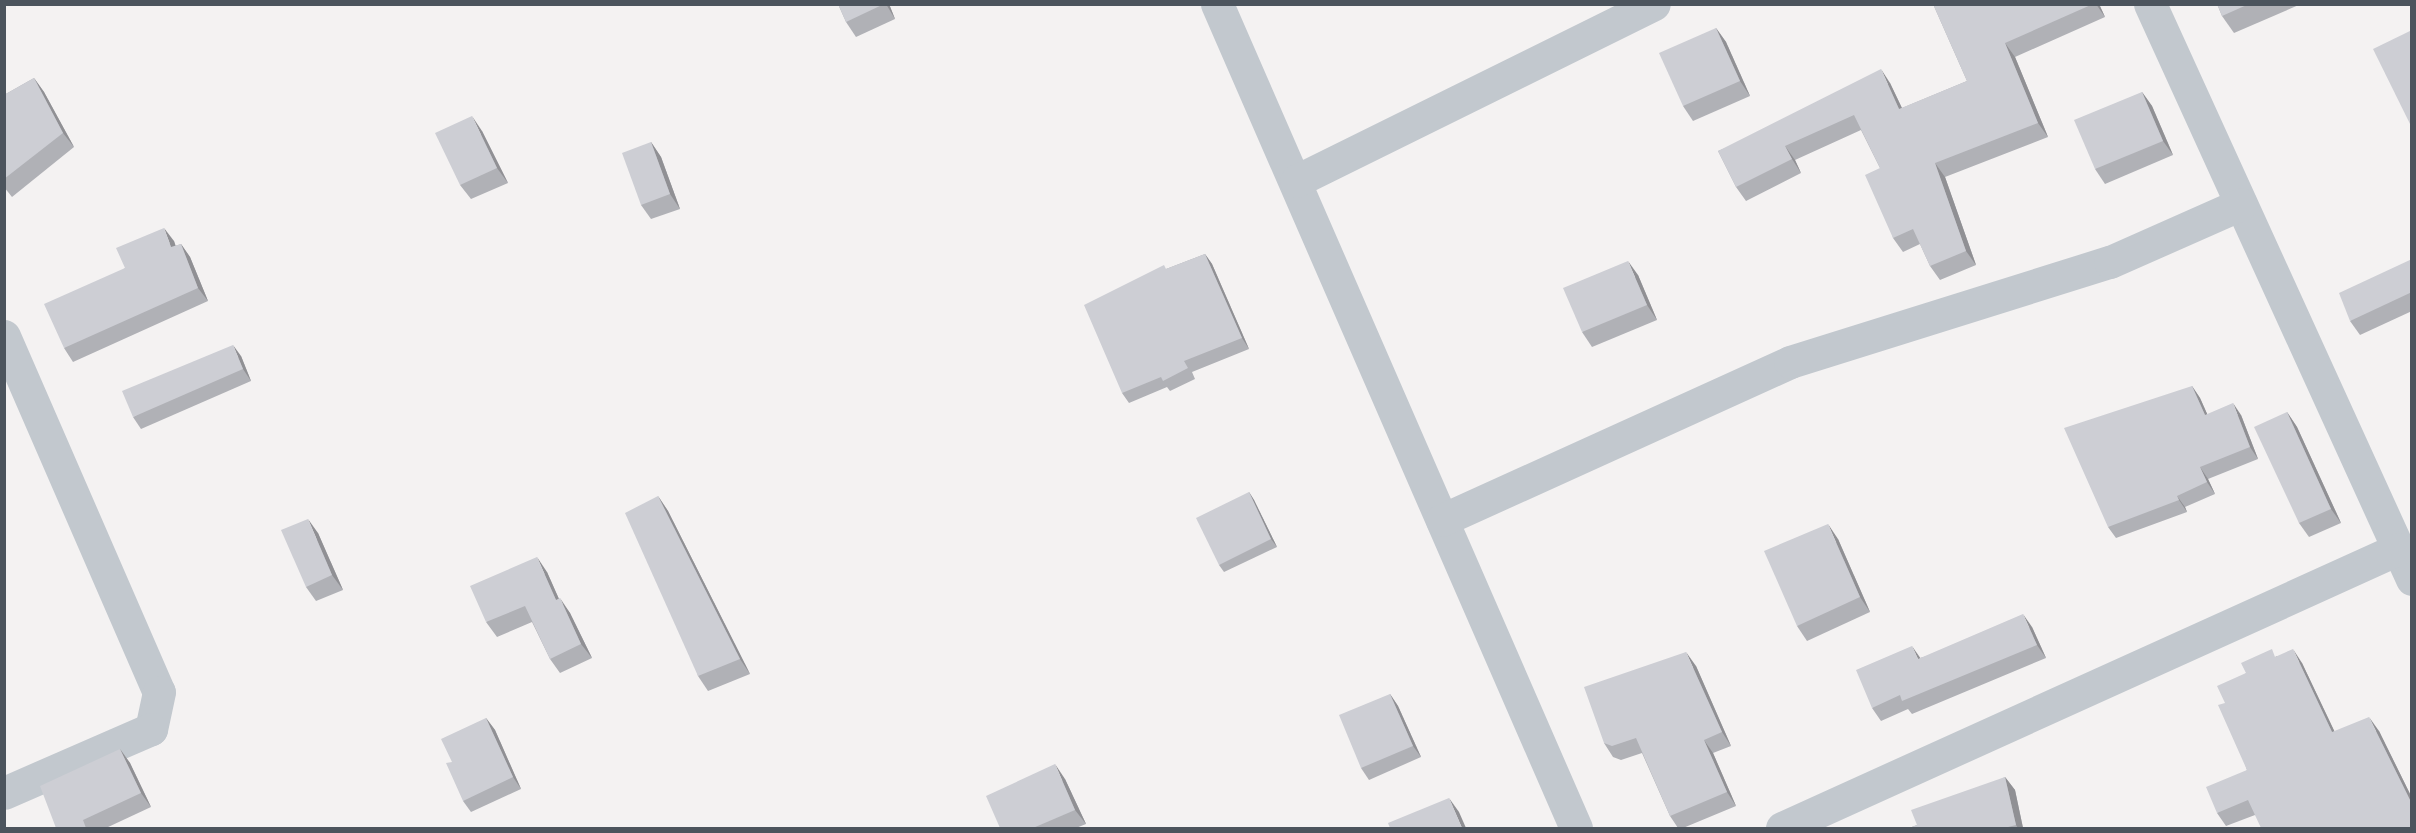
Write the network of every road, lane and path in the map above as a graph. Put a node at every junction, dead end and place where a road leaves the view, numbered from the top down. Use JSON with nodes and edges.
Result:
{"nodes":[{"id":1,"x":1217,"y":4,"type":"edge"},
{"id":2,"x":1654,"y":4,"type":"edge"},
{"id":3,"x":2150,"y":4,"type":"edge"},
{"id":4,"x":1296,"y":181,"type":"junction"},
{"id":5,"x":2241,"y":204,"type":"junction"},
{"id":6,"x":4,"y":336,"type":"edge"},
{"id":7,"x":1442,"y":520,"type":"junction"},
{"id":8,"x":2398,"y":549,"type":"junction"},
{"id":9,"x":2412,"y":579,"type":"edge"},
{"id":10,"x":4,"y":793,"type":"edge"},
{"id":11,"x":1576,"y":828,"type":"edge"},
{"id":12,"x":1782,"y":828,"type":"edge"}],
"edges":[{"from":1,"to":4,"type":"street"},
{"from":2,"to":4,"type":"street"},
{"from":3,"to":5,"type":"street"},
{"from":4,"to":7,"type":"street"},
{"from":5,"to":7,"type":"street"},
{"from":5,"to":8,"type":"street"},
{"from":6,"to":10,"type":"street"},
{"from":7,"to":11,"type":"street"},
{"from":8,"to":9,"type":"street"},
{"from":8,"to":12,"type":"street"}]}
